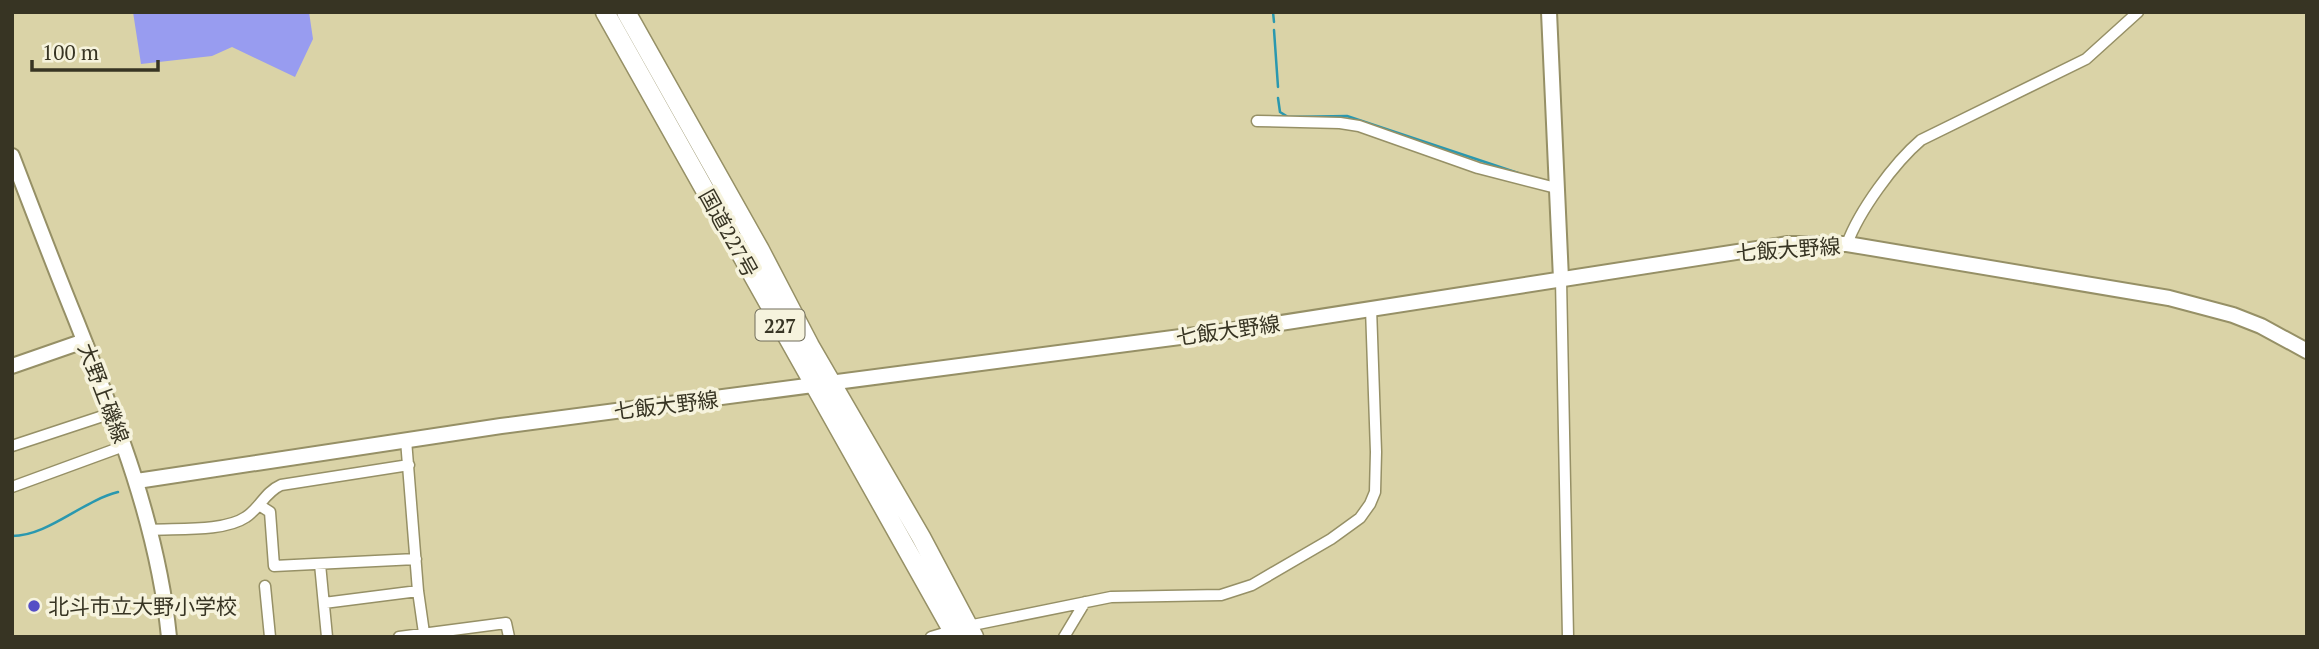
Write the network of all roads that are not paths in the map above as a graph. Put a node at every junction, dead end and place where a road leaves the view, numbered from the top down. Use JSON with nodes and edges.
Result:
{"nodes":[{"id":1,"x":605,"y":12,"type":"edge"},
{"id":2,"x":626,"y":12,"type":"edge"},
{"id":3,"x":1549,"y":12,"type":"edge"},
{"id":4,"x":2138,"y":12,"type":"edge"},
{"id":5,"x":1257,"y":121,"type":"dead end"},
{"id":6,"x":12,"y":156,"type":"edge"},
{"id":7,"x":1556,"y":188,"type":"junction"},
{"id":8,"x":1847,"y":244,"type":"junction"},
{"id":9,"x":1561,"y":279,"type":"junction"},
{"id":10,"x":1371,"y":308,"type":"junction"},
{"id":11,"x":84,"y":341,"type":"junction"},
{"id":12,"x":2307,"y":351,"type":"edge"},
{"id":13,"x":12,"y":366,"type":"edge"},
{"id":14,"x":824,"y":385,"type":"junction"},
{"id":15,"x":112,"y":412,"type":"junction"},
{"id":16,"x":406,"y":440,"type":"junction"},
{"id":17,"x":12,"y":446,"type":"edge"},
{"id":18,"x":124,"y":446,"type":"junction"},
{"id":19,"x":409,"y":465,"type":"junction"},
{"id":20,"x":136,"y":481,"type":"junction"},
{"id":21,"x":12,"y":487,"type":"edge"},
{"id":22,"x":259,"y":505,"type":"junction"},
{"id":23,"x":149,"y":530,"type":"junction"},
{"id":24,"x":416,"y":559,"type":"junction"},
{"id":25,"x":320,"y":564,"type":"junction"},
{"id":26,"x":265,"y":586,"type":"dead end"},
{"id":27,"x":418,"y":591,"type":"junction"},
{"id":28,"x":1085,"y":602,"type":"junction"},
{"id":29,"x":324,"y":603,"type":"junction"},
{"id":30,"x":424,"y":633,"type":"junction"},
{"id":31,"x":962,"y":633,"type":"edge"},
{"id":32,"x":169,"y":637,"type":"edge"},
{"id":33,"x":271,"y":637,"type":"edge"},
{"id":34,"x":327,"y":637,"type":"edge"},
{"id":35,"x":399,"y":637,"type":"edge"},
{"id":36,"x":509,"y":637,"type":"edge"},
{"id":37,"x":931,"y":637,"type":"edge"},
{"id":38,"x":1064,"y":637,"type":"edge"},
{"id":39,"x":1568,"y":637,"type":"edge"}],
"edges":[{"from":1,"to":14,"type":"highway","name":"国道227号","number":"227"},
{"from":2,"to":14,"type":"highway","name":"国道227号","number":"227"},
{"from":3,"to":7,"type":"main road"},
{"from":4,"to":8,"type":"street"},
{"from":5,"to":7,"type":"street"},
{"from":6,"to":11,"type":"main road","name":"大野上磯線"},
{"from":7,"to":9,"type":"main road"},
{"from":8,"to":9,"type":"main road","name":"七飯大野線"},
{"from":8,"to":12,"type":"main road","name":"七飯大野線"},
{"from":9,"to":10,"type":"main road","name":"七飯大野線"},
{"from":9,"to":39,"type":"street"},
{"from":10,"to":14,"type":"main road","name":"七飯大野線"},
{"from":10,"to":28,"type":"street"},
{"from":11,"to":13,"type":"main road"},
{"from":11,"to":15,"type":"main road","name":"大野上磯線"},
{"from":14,"to":16,"type":"main road","name":"七飯大野線"},
{"from":14,"to":31,"type":"highway","name":"国道227号","number":"227"},
{"from":15,"to":17,"type":"street"},
{"from":15,"to":18,"type":"main road","name":"大野上磯線"},
{"from":16,"to":19,"type":"street"},
{"from":16,"to":20,"type":"main road","name":"七飯大野線"},
{"from":18,"to":20,"type":"main road","name":"大野上磯線"},
{"from":18,"to":21,"type":"street"},
{"from":19,"to":22,"type":"street"},
{"from":19,"to":24,"type":"street"},
{"from":20,"to":23,"type":"main road","name":"大野上磯線"},
{"from":22,"to":23,"type":"street"},
{"from":22,"to":25,"type":"street"},
{"from":23,"to":32,"type":"main road","name":"大野上磯線"},
{"from":24,"to":25,"type":"street"},
{"from":24,"to":27,"type":"street"},
{"from":25,"to":29,"type":"street"},
{"from":26,"to":33,"type":"street"},
{"from":27,"to":29,"type":"street"},
{"from":27,"to":30,"type":"street"},
{"from":28,"to":31,"type":"street"},
{"from":28,"to":38,"type":"street"},
{"from":29,"to":34,"type":"street"},
{"from":30,"to":35,"type":"street"},
{"from":30,"to":36,"type":"street"},
{"from":31,"to":37,"type":"street"}]}
